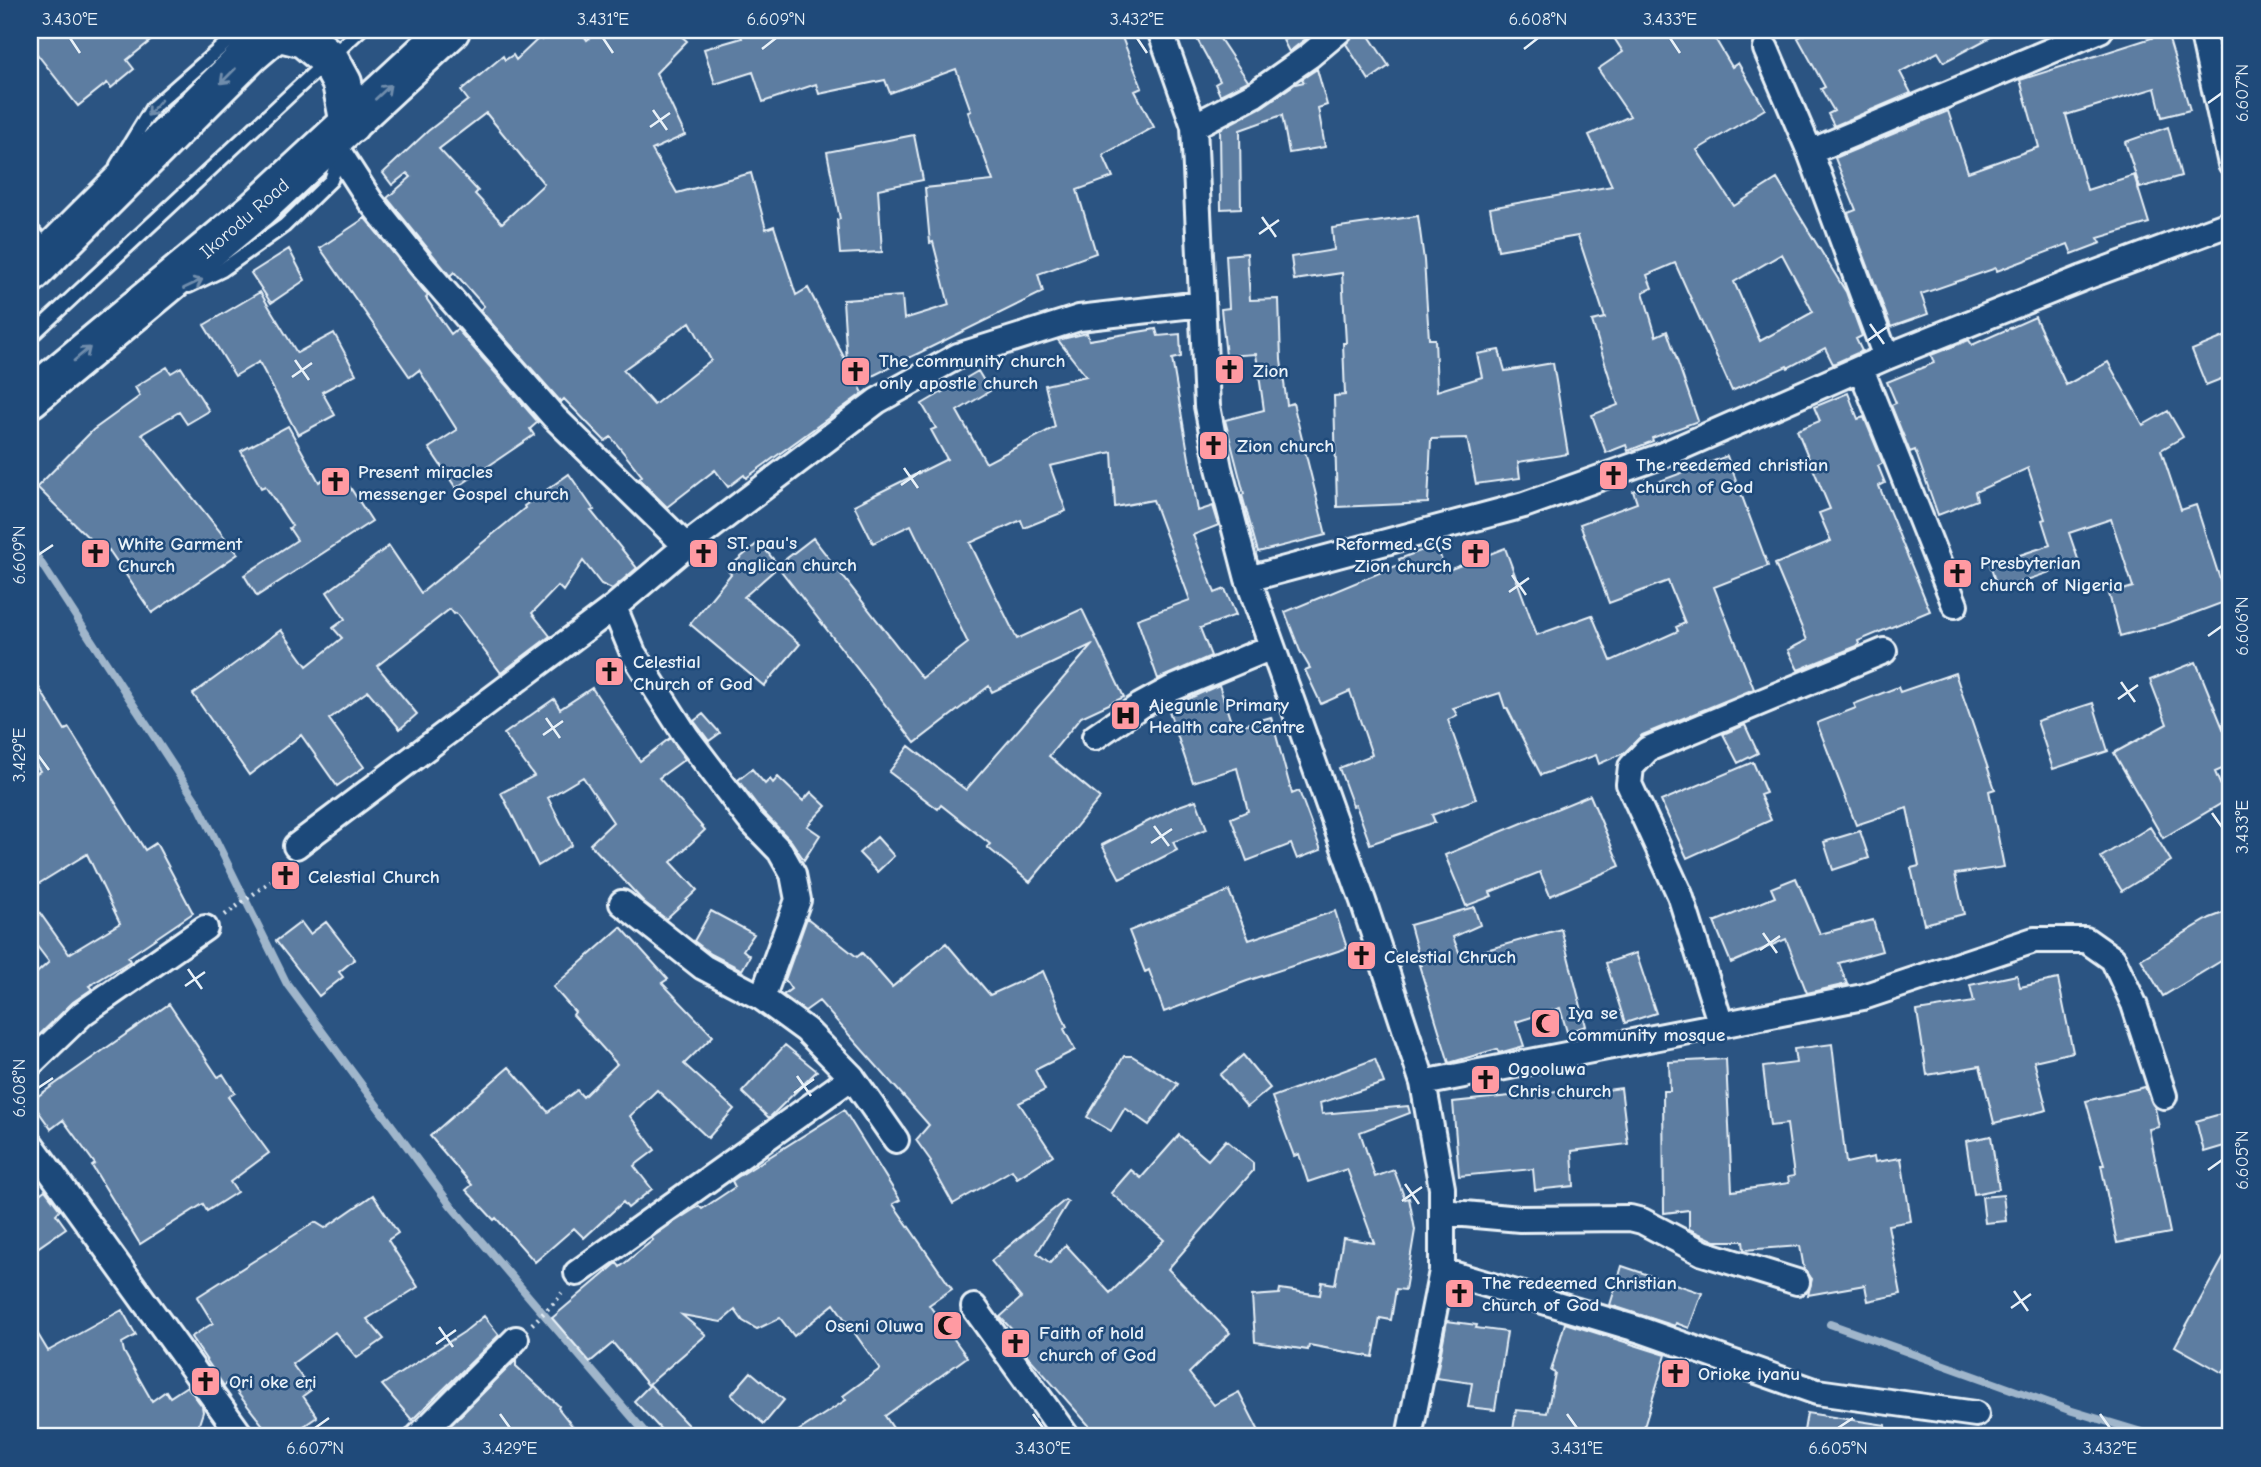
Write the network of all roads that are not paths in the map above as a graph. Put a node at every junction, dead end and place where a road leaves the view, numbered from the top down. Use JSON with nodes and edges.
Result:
{"nodes":[{"id":1,"x":265,"y":30,"type":"edge"},
{"id":2,"x":360,"y":30,"type":"edge"},
{"id":3,"x":450,"y":30,"type":"edge"},
{"id":4,"x":1160,"y":30,"type":"edge"},
{"id":5,"x":1340,"y":30,"type":"edge"},
{"id":6,"x":2100,"y":30,"type":"edge"},
{"id":7,"x":2202,"y":30,"type":"edge"},
{"id":8,"x":1766,"y":49,"type":"dead end"},
{"id":9,"x":329,"y":59,"type":"junction"},
{"id":10,"x":1194,"y":125,"type":"junction"},
{"id":11,"x":345,"y":139,"type":"junction"},
{"id":12,"x":1810,"y":152,"type":"junction"},
{"id":13,"x":2231,"y":164,"type":"edge"},
{"id":14,"x":2231,"y":223,"type":"edge"},
{"id":15,"x":35,"y":255,"type":"edge"},
{"id":16,"x":1201,"y":304,"type":"junction"},
{"id":17,"x":30,"y":337,"type":"edge"},
{"id":18,"x":1886,"y":357,"type":"junction"},
{"id":19,"x":1861,"y":369,"type":"junction"},
{"id":20,"x":30,"y":398,"type":"edge"},
{"id":21,"x":687,"y":546,"type":"junction"},
{"id":22,"x":1248,"y":579,"type":"junction"},
{"id":23,"x":1955,"y":605,"type":"dead end"},
{"id":24,"x":614,"y":607,"type":"junction"},
{"id":25,"x":1272,"y":647,"type":"junction"},
{"id":26,"x":1884,"y":651,"type":"dead end"},
{"id":27,"x":1095,"y":737,"type":"dead end"},
{"id":28,"x":296,"y":846,"type":"dead end"},
{"id":29,"x":622,"y":903,"type":"dead end"},
{"id":30,"x":215,"y":921,"type":"road end"},
{"id":31,"x":762,"y":998,"type":"junction"},
{"id":32,"x":1721,"y":1025,"type":"junction"},
{"id":33,"x":30,"y":1064,"type":"edge"},
{"id":34,"x":852,"y":1077,"type":"junction"},
{"id":35,"x":1423,"y":1083,"type":"junction"},
{"id":36,"x":2164,"y":1097,"type":"dead end"},
{"id":37,"x":896,"y":1140,"type":"dead end"},
{"id":38,"x":30,"y":1143,"type":"edge"},
{"id":39,"x":1442,"y":1212,"type":"junction"},
{"id":40,"x":1441,"y":1270,"type":"junction"},
{"id":41,"x":577,"y":1273,"type":"dead end"},
{"id":42,"x":1797,"y":1282,"type":"dead end"},
{"id":43,"x":974,"y":1307,"type":"dead end"},
{"id":44,"x":523,"y":1332,"type":"road end"},
{"id":45,"x":1976,"y":1414,"type":"dead end"},
{"id":46,"x":242,"y":1437,"type":"edge"},
{"id":47,"x":418,"y":1437,"type":"edge"},
{"id":48,"x":1067,"y":1437,"type":"edge"},
{"id":49,"x":1409,"y":1437,"type":"edge"}],
"edges":[{"from":1,"to":9,"type":"highway"},
{"from":1,"to":15,"type":"highway","one_way":true},
{"from":2,"to":9,"type":"lane"},
{"from":11,"to":3,"type":"highway","name":"Ikorodu Road","one_way":true},
{"from":4,"to":10,"type":"street"},
{"from":5,"to":10,"type":"street"},
{"from":6,"to":12,"type":"street"},
{"from":7,"to":13,"type":"street"},
{"from":8,"to":12,"type":"street"},
{"from":9,"to":11,"type":"highway"},
{"from":9,"to":17,"type":"lane"},
{"from":10,"to":16,"type":"street"},
{"from":20,"to":11,"type":"highway","name":"Ikorodu Road","one_way":true},
{"from":11,"to":21,"type":"street"},
{"from":12,"to":18,"type":"street"},
{"from":14,"to":18,"type":"street"},
{"from":16,"to":21,"type":"street"},
{"from":16,"to":22,"type":"street"},
{"from":18,"to":19,"type":"street"},
{"from":19,"to":22,"type":"street"},
{"from":19,"to":23,"type":"street"},
{"from":21,"to":24,"type":"street"},
{"from":22,"to":25,"type":"street"},
{"from":24,"to":28,"type":"street"},
{"from":24,"to":31,"type":"street"},
{"from":25,"to":27,"type":"street"},
{"from":25,"to":35,"type":"street"},
{"from":26,"to":32,"type":"street"},
{"from":29,"to":31,"type":"street"},
{"from":30,"to":33,"type":"street"},
{"from":31,"to":34,"type":"street"},
{"from":32,"to":35,"type":"street"},
{"from":32,"to":36,"type":"street"},
{"from":34,"to":37,"type":"street"},
{"from":34,"to":41,"type":"street"},
{"from":35,"to":39,"type":"street"},
{"from":38,"to":46,"type":"street"},
{"from":39,"to":40,"type":"street"},
{"from":39,"to":42,"type":"street"},
{"from":40,"to":45,"type":"street"},
{"from":40,"to":49,"type":"street"},
{"from":43,"to":48,"type":"street"},
{"from":44,"to":47,"type":"street"}]}
